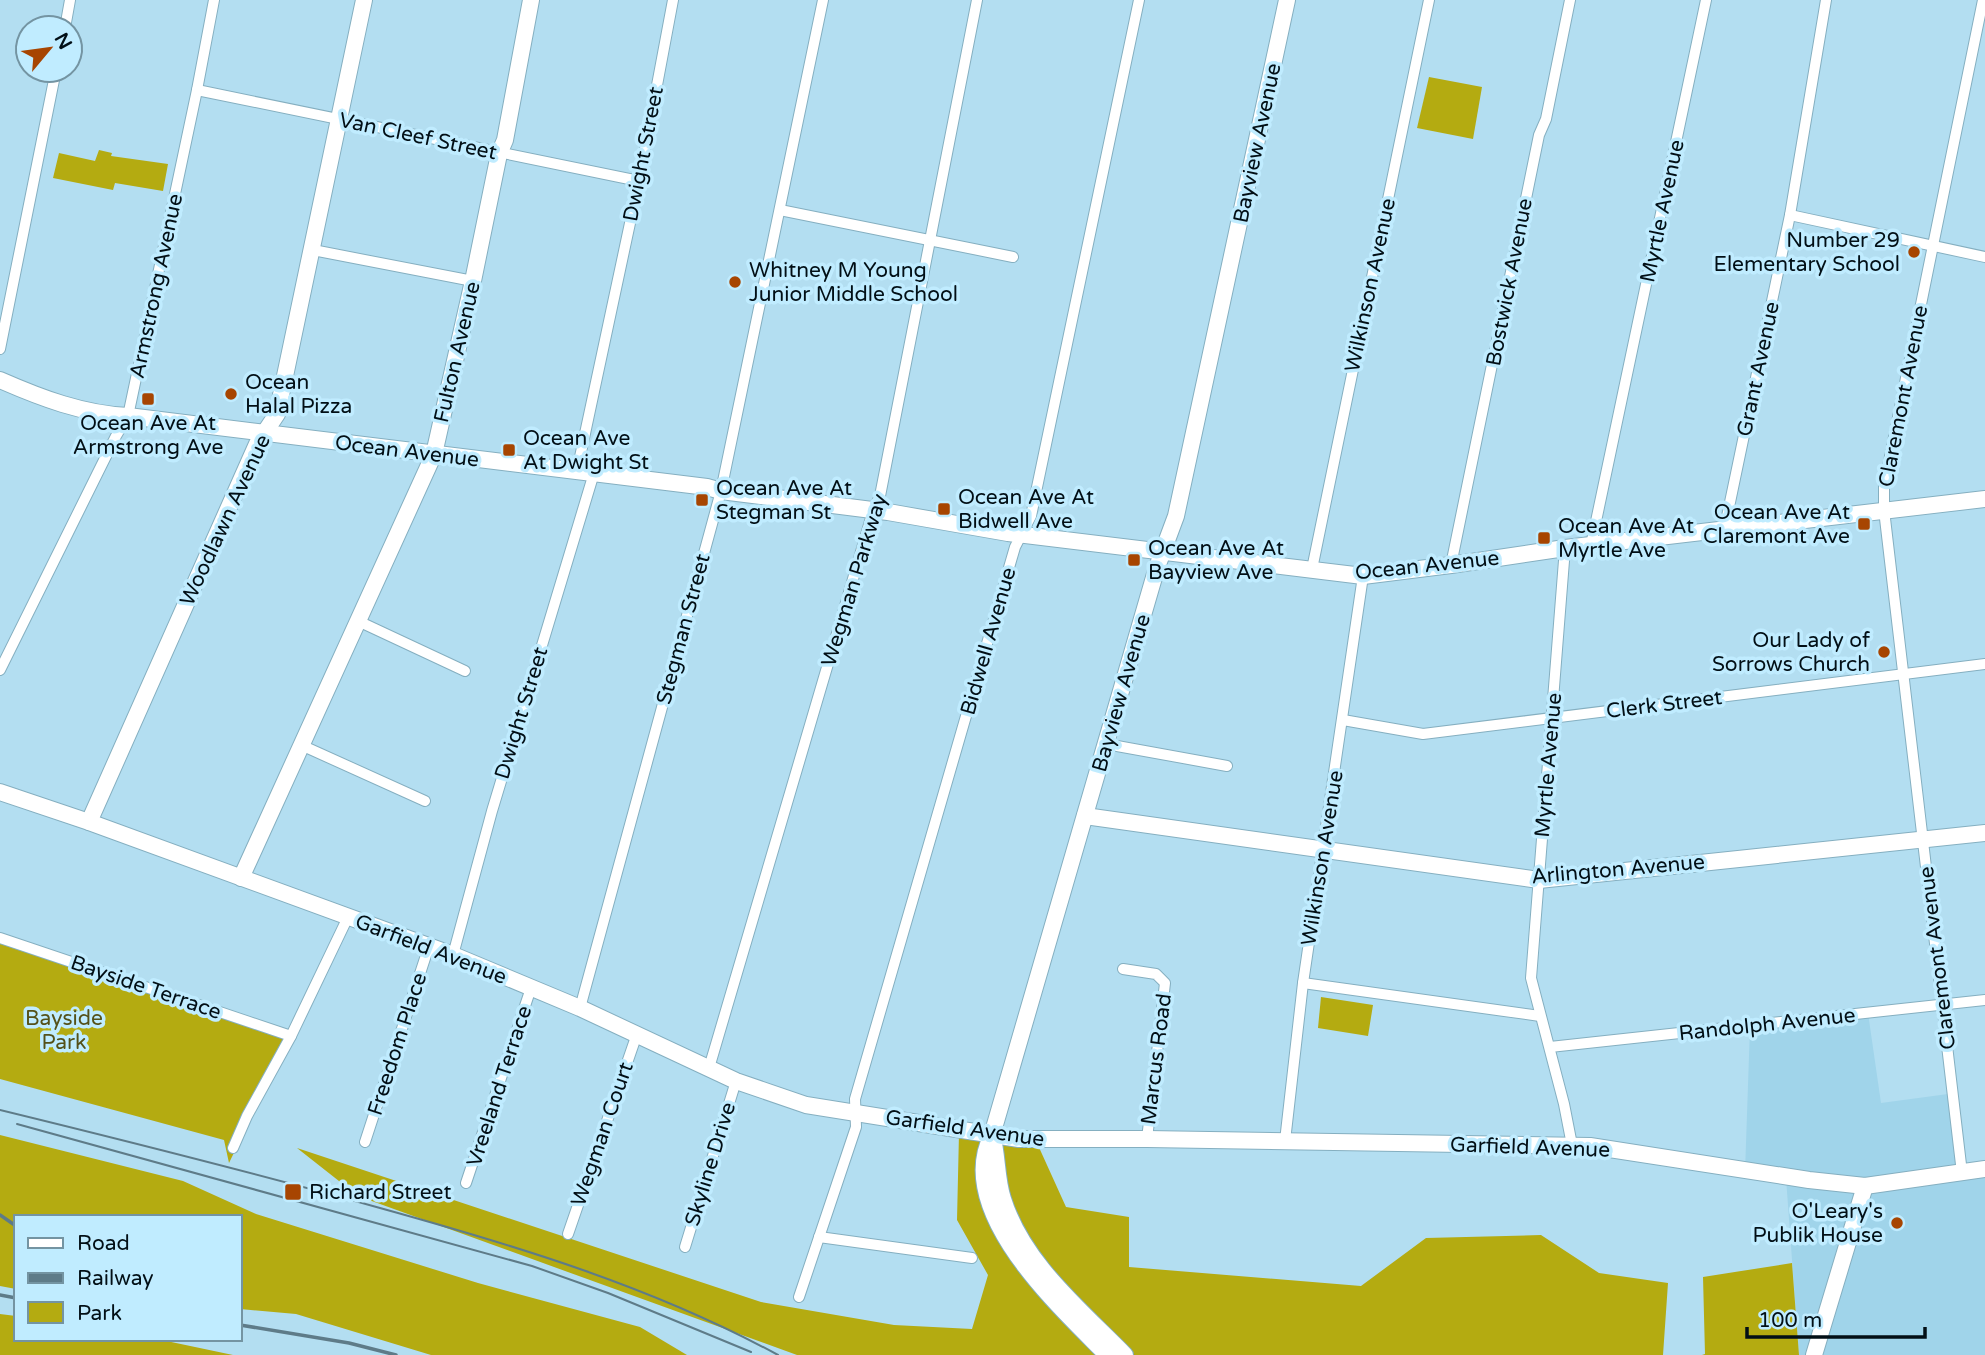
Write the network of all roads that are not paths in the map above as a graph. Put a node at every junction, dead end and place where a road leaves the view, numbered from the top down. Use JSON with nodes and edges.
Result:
{"nodes":[{"id":1,"x":214,"y":0,"type":"edge"},
{"id":2,"x":364,"y":0,"type":"edge"},
{"id":3,"x":531,"y":0,"type":"edge"},
{"id":4,"x":673,"y":0,"type":"edge"},
{"id":5,"x":823,"y":0,"type":"edge"},
{"id":6,"x":977,"y":0,"type":"edge"},
{"id":7,"x":1139,"y":0,"type":"edge"},
{"id":8,"x":1287,"y":0,"type":"edge"},
{"id":9,"x":1429,"y":0,"type":"edge"},
{"id":10,"x":1570,"y":0,"type":"edge"},
{"id":11,"x":1706,"y":0,"type":"edge"},
{"id":12,"x":1826,"y":0,"type":"edge"},
{"id":13,"x":1983,"y":0,"type":"edge"},
{"id":14,"x":53,"y":84,"type":"edge"},
{"id":15,"x":197,"y":90,"type":"junction"},
{"id":16,"x":338,"y":119,"type":"junction"},
{"id":17,"x":499,"y":154,"type":"junction"},
{"id":18,"x":639,"y":181,"type":"junction"},
{"id":19,"x":780,"y":210,"type":"junction"},
{"id":20,"x":1790,"y":215,"type":"junction"},
{"id":21,"x":929,"y":240,"type":"junction"},
{"id":22,"x":1932,"y":246,"type":"junction"},
{"id":23,"x":313,"y":250,"type":"junction"},
{"id":24,"x":1013,"y":257,"type":"dead end"},
{"id":25,"x":1985,"y":257,"type":"edge"},
{"id":26,"x":474,"y":281,"type":"junction"},
{"id":27,"x":0,"y":349,"type":"edge"},
{"id":28,"x":0,"y":380,"type":"edge"},
{"id":29,"x":128,"y":416,"type":"junction"},
{"id":30,"x":265,"y":433,"type":"junction"},
{"id":31,"x":434,"y":454,"type":"junction"},
{"id":32,"x":585,"y":472,"type":"junction"},
{"id":33,"x":721,"y":491,"type":"junction"},
{"id":34,"x":1985,"y":499,"type":"edge"},
{"id":35,"x":1884,"y":510,"type":"junction"},
{"id":36,"x":873,"y":511,"type":"junction"},
{"id":37,"x":1724,"y":531,"type":"junction"},
{"id":38,"x":1021,"y":534,"type":"junction"},
{"id":39,"x":1591,"y":545,"type":"junction"},
{"id":40,"x":1565,"y":548,"type":"junction"},
{"id":41,"x":1164,"y":550,"type":"junction"},
{"id":42,"x":1451,"y":565,"type":"junction"},
{"id":43,"x":1312,"y":569,"type":"junction"},
{"id":44,"x":1363,"y":576,"type":"junction"},
{"id":45,"x":358,"y":621,"type":"junction"},
{"id":46,"x":1985,"y":664,"type":"edge"},
{"id":47,"x":0,"y":670,"type":"edge"},
{"id":48,"x":465,"y":670,"type":"dead end"},
{"id":49,"x":1903,"y":673,"type":"junction"},
{"id":50,"x":1552,"y":718,"type":"junction"},
{"id":51,"x":1343,"y":720,"type":"junction"},
{"id":52,"x":1106,"y":744,"type":"junction"},
{"id":53,"x":301,"y":745,"type":"junction"},
{"id":54,"x":1227,"y":766,"type":"dead end"},
{"id":55,"x":0,"y":793,"type":"edge"},
{"id":56,"x":425,"y":801,"type":"dead end"},
{"id":57,"x":1085,"y":816,"type":"junction"},
{"id":58,"x":89,"y":822,"type":"junction"},
{"id":59,"x":1985,"y":833,"type":"edge"},
{"id":60,"x":1922,"y":840,"type":"junction"},
{"id":61,"x":1323,"y":850,"type":"junction"},
{"id":62,"x":241,"y":878,"type":"junction"},
{"id":63,"x":1539,"y":880,"type":"junction"},
{"id":64,"x":348,"y":916,"type":"junction"},
{"id":65,"x":0,"y":938,"type":"edge"},
{"id":66,"x":429,"y":946,"type":"junction"},
{"id":67,"x":453,"y":955,"type":"junction"},
{"id":68,"x":1124,"y":969,"type":"dead end"},
{"id":69,"x":1303,"y":983,"type":"junction"},
{"id":70,"x":531,"y":988,"type":"junction"},
{"id":71,"x":1985,"y":1000,"type":"edge"},
{"id":72,"x":1942,"y":1005,"type":"junction"},
{"id":73,"x":580,"y":1008,"type":"junction"},
{"id":74,"x":1540,"y":1016,"type":"junction"},
{"id":75,"x":637,"y":1034,"type":"junction"},
{"id":76,"x":291,"y":1036,"type":"junction"},
{"id":77,"x":1550,"y":1047,"type":"junction"},
{"id":78,"x":709,"y":1068,"type":"junction"},
{"id":79,"x":736,"y":1081,"type":"junction"},
{"id":80,"x":856,"y":1113,"type":"junction"},
{"id":81,"x":992,"y":1135,"type":"junction"},
{"id":82,"x":1147,"y":1139,"type":"junction"},
{"id":83,"x":1285,"y":1141,"type":"junction"},
{"id":84,"x":365,"y":1142,"type":"dead end"},
{"id":85,"x":1573,"y":1145,"type":"junction"},
{"id":86,"x":233,"y":1147,"type":"dead end"},
{"id":87,"x":1985,"y":1169,"type":"edge"},
{"id":88,"x":1962,"y":1173,"type":"junction"},
{"id":89,"x":467,"y":1183,"type":"dead end"},
{"id":90,"x":1865,"y":1186,"type":"junction"},
{"id":91,"x":568,"y":1234,"type":"dead end"},
{"id":92,"x":819,"y":1237,"type":"junction"},
{"id":93,"x":685,"y":1247,"type":"dead end"},
{"id":94,"x":1024,"y":1255,"type":"junction"},
{"id":95,"x":972,"y":1258,"type":"dead end"},
{"id":96,"x":799,"y":1297,"type":"dead end"},
{"id":97,"x":1107,"y":1355,"type":"edge"},
{"id":98,"x":1125,"y":1355,"type":"edge"},
{"id":99,"x":1814,"y":1355,"type":"edge"}],
"edges":[{"from":1,"to":15,"type":"street","name":"Armstrong Avenue"},
{"from":2,"to":16,"type":"street","name":"Woodlawn Avenue"},
{"from":3,"to":17,"type":"street","name":"Fulton Avenue"},
{"from":4,"to":18,"type":"street","name":"Dwight Street"},
{"from":5,"to":19,"type":"street","name":"Stegman Street"},
{"from":6,"to":21,"type":"street","name":"Wegman Parkway"},
{"from":7,"to":38,"type":"street","name":"Bidwell Avenue"},
{"from":8,"to":41,"type":"street","name":"Bayview Avenue"},
{"from":9,"to":43,"type":"street","name":"Wilkinson Avenue"},
{"from":10,"to":42,"type":"street","name":"Bostwick Avenue"},
{"from":11,"to":39,"type":"street","name":"Myrtle Avenue"},
{"from":12,"to":20,"type":"street","name":"Grant Avenue"},
{"from":13,"to":22,"type":"street","name":"Claremont Avenue"},
{"from":14,"to":27,"type":"street"},
{"from":15,"to":16,"type":"street","name":"Van Cleef Street"},
{"from":15,"to":29,"type":"street","name":"Armstrong Avenue"},
{"from":16,"to":17,"type":"street","name":"Van Cleef Street"},
{"from":16,"to":23,"type":"street","name":"Woodlawn Avenue"},
{"from":17,"to":18,"type":"street","name":"Van Cleef Street"},
{"from":17,"to":26,"type":"street","name":"Fulton Avenue"},
{"from":18,"to":32,"type":"street","name":"Dwight Street"},
{"from":19,"to":21,"type":"street"},
{"from":19,"to":33,"type":"street","name":"Stegman Street"},
{"from":20,"to":22,"type":"street"},
{"from":20,"to":37,"type":"street","name":"Grant Avenue"},
{"from":21,"to":24,"type":"street"},
{"from":21,"to":36,"type":"street","name":"Wegman Parkway"},
{"from":22,"to":25,"type":"street"},
{"from":22,"to":35,"type":"street","name":"Claremont Avenue"},
{"from":23,"to":26,"type":"street"},
{"from":23,"to":30,"type":"street","name":"Woodlawn Avenue"},
{"from":26,"to":31,"type":"street","name":"Fulton Avenue"},
{"from":28,"to":29,"type":"street","name":"Ocean Avenue"},
{"from":29,"to":30,"type":"street","name":"Ocean Avenue"},
{"from":29,"to":47,"type":"street","name":"Armstrong Avenue"},
{"from":30,"to":31,"type":"street","name":"Ocean Avenue"},
{"from":30,"to":58,"type":"street","name":"Woodlawn Avenue"},
{"from":31,"to":32,"type":"street","name":"Ocean Avenue"},
{"from":31,"to":45,"type":"street","name":"Fulton Avenue"},
{"from":32,"to":33,"type":"street","name":"Ocean Avenue"},
{"from":32,"to":67,"type":"street","name":"Dwight Street"},
{"from":33,"to":36,"type":"street","name":"Ocean Avenue"},
{"from":33,"to":73,"type":"street","name":"Stegman Street"},
{"from":34,"to":35,"type":"street","name":"Ocean Avenue"},
{"from":35,"to":37,"type":"street","name":"Ocean Avenue"},
{"from":35,"to":49,"type":"street","name":"Claremont Avenue"},
{"from":36,"to":38,"type":"street","name":"Ocean Avenue"},
{"from":36,"to":78,"type":"street","name":"Wegman Parkway"},
{"from":37,"to":39,"type":"street","name":"Ocean Avenue"},
{"from":38,"to":41,"type":"street","name":"Ocean Avenue"},
{"from":38,"to":80,"type":"street","name":"Bidwell Avenue"},
{"from":39,"to":40,"type":"street","name":"Ocean Avenue"},
{"from":40,"to":42,"type":"street","name":"Ocean Avenue"},
{"from":40,"to":50,"type":"street","name":"Myrtle Avenue"},
{"from":41,"to":43,"type":"street","name":"Ocean Avenue"},
{"from":41,"to":52,"type":"street","name":"Bayview Avenue"},
{"from":42,"to":44,"type":"street","name":"Ocean Avenue"},
{"from":43,"to":44,"type":"street","name":"Ocean Avenue"},
{"from":44,"to":51,"type":"street","name":"Wilkinson Avenue"},
{"from":45,"to":48,"type":"street"},
{"from":45,"to":53,"type":"street","name":"Fulton Avenue"},
{"from":46,"to":49,"type":"street","name":"Clerk Street"},
{"from":49,"to":50,"type":"street","name":"Clerk Street"},
{"from":49,"to":60,"type":"street","name":"Claremont Avenue"},
{"from":50,"to":51,"type":"street","name":"Clerk Street"},
{"from":50,"to":63,"type":"street","name":"Myrtle Avenue"},
{"from":51,"to":61,"type":"street","name":"Wilkinson Avenue"},
{"from":52,"to":54,"type":"street"},
{"from":52,"to":57,"type":"street","name":"Bayview Avenue"},
{"from":53,"to":56,"type":"street"},
{"from":53,"to":62,"type":"street","name":"Fulton Avenue"},
{"from":55,"to":58,"type":"street","name":"Garfield Avenue"},
{"from":57,"to":61,"type":"street","name":"Arlington Avenue"},
{"from":57,"to":81,"type":"street","name":"Bayview Avenue"},
{"from":58,"to":62,"type":"street","name":"Garfield Avenue"},
{"from":59,"to":60,"type":"street","name":"Arlington Avenue"},
{"from":60,"to":63,"type":"street","name":"Arlington Avenue"},
{"from":60,"to":72,"type":"street","name":"Claremont Avenue"},
{"from":61,"to":63,"type":"street","name":"Arlington Avenue"},
{"from":61,"to":69,"type":"street","name":"Wilkinson Avenue"},
{"from":62,"to":64,"type":"street","name":"Garfield Avenue"},
{"from":63,"to":74,"type":"street","name":"Myrtle Avenue"},
{"from":64,"to":66,"type":"street","name":"Garfield Avenue"},
{"from":64,"to":76,"type":"street"},
{"from":65,"to":76,"type":"street","name":"Bayside Terrace"},
{"from":66,"to":67,"type":"street","name":"Garfield Avenue"},
{"from":66,"to":84,"type":"street","name":"Freedom Place"},
{"from":67,"to":70,"type":"street","name":"Garfield Avenue"},
{"from":68,"to":82,"type":"street","name":"Marcus Road"},
{"from":69,"to":74,"type":"street"},
{"from":69,"to":83,"type":"street","name":"Wilkinson Avenue"},
{"from":70,"to":73,"type":"street","name":"Garfield Avenue"},
{"from":70,"to":89,"type":"street","name":"Vreeland Terrace"},
{"from":71,"to":72,"type":"street","name":"Randolph Avenue"},
{"from":72,"to":77,"type":"street","name":"Randolph Avenue"},
{"from":72,"to":88,"type":"street","name":"Claremont Avenue"},
{"from":73,"to":75,"type":"street","name":"Garfield Avenue"},
{"from":74,"to":77,"type":"street","name":"Myrtle Avenue"},
{"from":75,"to":78,"type":"street","name":"Garfield Avenue"},
{"from":75,"to":91,"type":"street","name":"Wegman Court"},
{"from":76,"to":86,"type":"street"},
{"from":77,"to":85,"type":"street","name":"Myrtle Avenue"},
{"from":78,"to":79,"type":"street","name":"Garfield Avenue"},
{"from":79,"to":80,"type":"street","name":"Garfield Avenue"},
{"from":79,"to":93,"type":"street","name":"Skyline Drive"},
{"from":80,"to":81,"type":"street","name":"Garfield Avenue"},
{"from":80,"to":92,"type":"street","name":"Bidwell Avenue"},
{"from":81,"to":82,"type":"street","name":"Garfield Avenue"},
{"from":81,"to":94,"type":"street","name":"Bayview Avenue"},
{"from":82,"to":83,"type":"street","name":"Garfield Avenue"},
{"from":83,"to":85,"type":"street","name":"Garfield Avenue"},
{"from":85,"to":90,"type":"street","name":"Garfield Avenue"},
{"from":87,"to":88,"type":"street","name":"Garfield Avenue"},
{"from":88,"to":90,"type":"street","name":"Garfield Avenue"},
{"from":90,"to":99,"type":"street"},
{"from":92,"to":95,"type":"street"},
{"from":92,"to":96,"type":"street","name":"Bidwell Avenue"},
{"from":94,"to":97,"type":"street","name":"Bayview Avenue"},
{"from":94,"to":98,"type":"street","name":"Bayview Avenue"}]}
